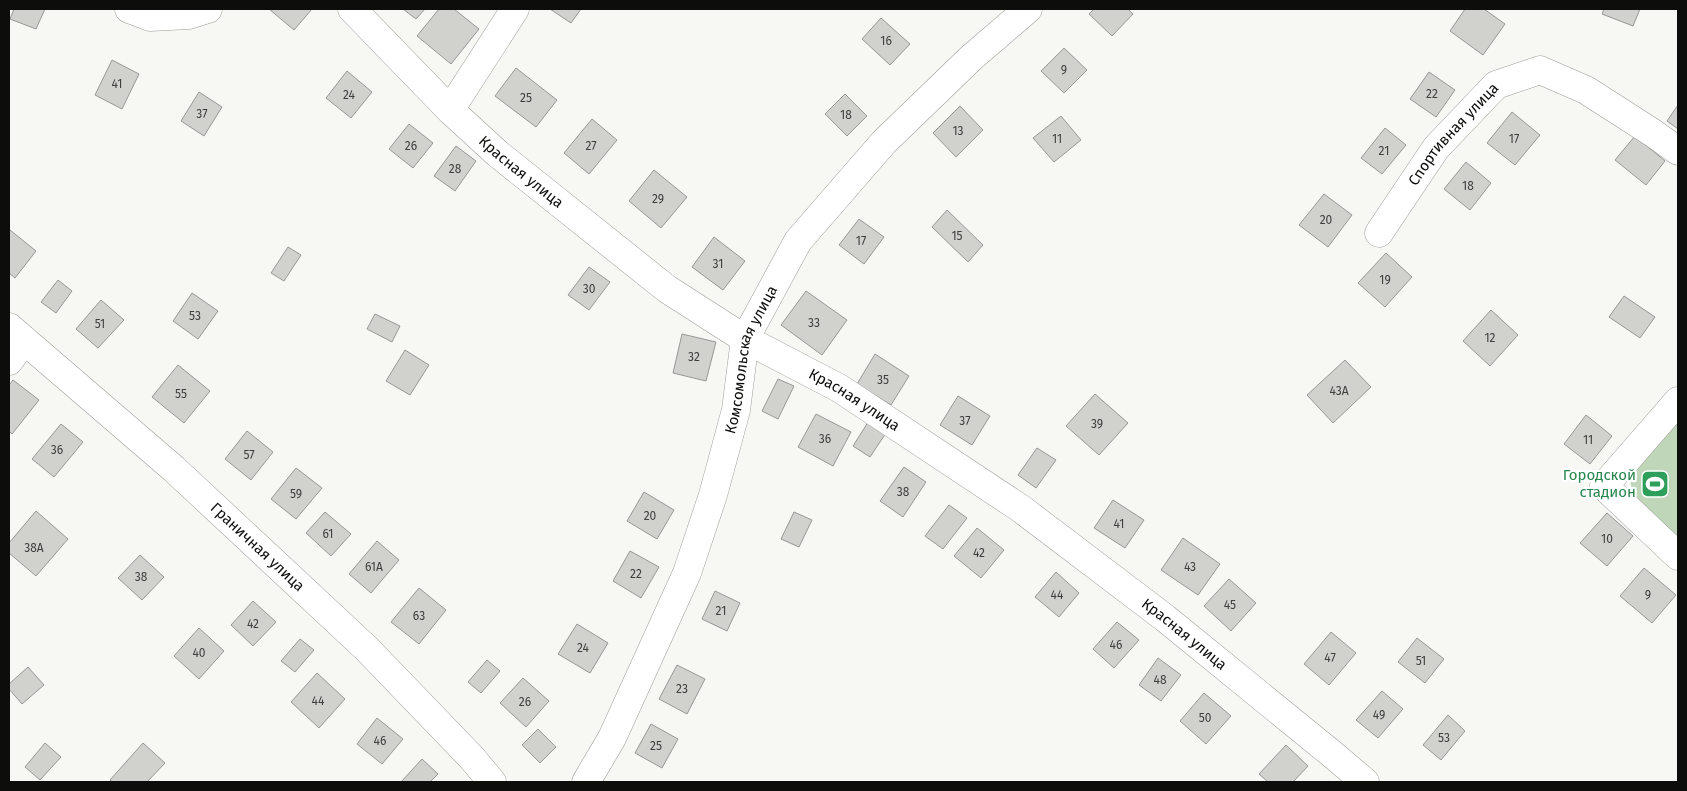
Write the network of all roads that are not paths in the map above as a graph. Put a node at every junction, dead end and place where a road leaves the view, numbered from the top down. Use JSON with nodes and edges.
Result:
{"nodes":[{"id":1,"x":129,"y":9,"type":"edge"},
{"id":2,"x":208,"y":9,"type":"edge"},
{"id":3,"x":352,"y":9,"type":"edge"},
{"id":4,"x":515,"y":9,"type":"edge"},
{"id":5,"x":1028,"y":9,"type":"edge"},
{"id":6,"x":450,"y":110,"type":"junction"},
{"id":7,"x":1678,"y":151,"type":"edge"},
{"id":8,"x":1379,"y":233,"type":"dead end"},
{"id":9,"x":745,"y":339,"type":"junction"},
{"id":10,"x":14,"y":343,"type":"edge"},
{"id":11,"x":1678,"y":401,"type":"edge"},
{"id":12,"x":1678,"y":556,"type":"edge"},
{"id":13,"x":492,"y":782,"type":"edge"},
{"id":14,"x":586,"y":782,"type":"edge"},
{"id":15,"x":1365,"y":782,"type":"edge"}],
"edges":[{"from":1,"to":2,"type":"street"},
{"from":3,"to":6,"type":"street","name":"Красная улица"},
{"from":4,"to":6,"type":"street"},
{"from":5,"to":9,"type":"street","name":"Комсомольская улица"},
{"from":6,"to":9,"type":"street","name":"Красная улица"},
{"from":7,"to":8,"type":"street","name":"Спортивная улица"},
{"from":9,"to":14,"type":"street","name":"Комсомольская улица"},
{"from":9,"to":15,"type":"street","name":"Красная улица"},
{"from":10,"to":13,"type":"street","name":"Граничная улица"},
{"from":11,"to":12,"type":"street"}]}
